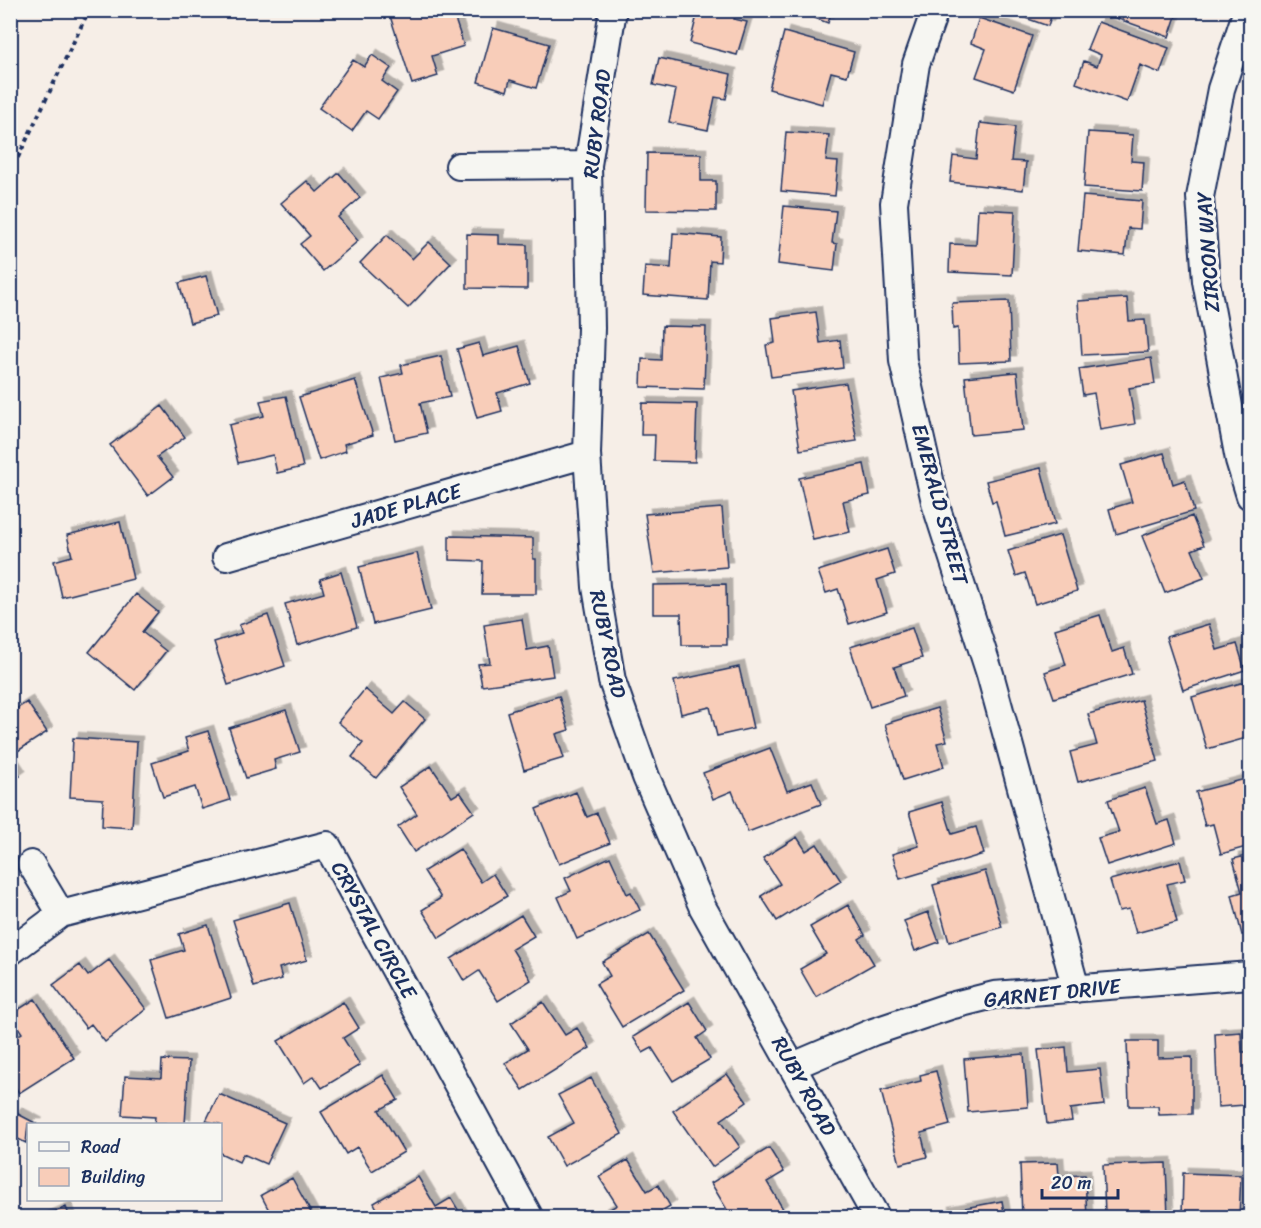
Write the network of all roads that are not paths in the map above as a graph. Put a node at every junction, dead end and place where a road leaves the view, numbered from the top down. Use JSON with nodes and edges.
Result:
{"nodes":[{"id":1,"x":613,"y":10,"type":"edge"},
{"id":2,"x":935,"y":10,"type":"edge"},
{"id":3,"x":1247,"y":10,"type":"edge"},
{"id":4,"x":588,"y":165,"type":"junction"},
{"id":5,"x":459,"y":166,"type":"dead end"},
{"id":6,"x":587,"y":454,"type":"junction"},
{"id":7,"x":1251,"y":496,"type":"edge"},
{"id":8,"x":226,"y":557,"type":"dead end"},
{"id":9,"x":31,"y":864,"type":"dead end"},
{"id":10,"x":61,"y":914,"type":"junction"},
{"id":11,"x":10,"y":952,"type":"edge"},
{"id":12,"x":1251,"y":975,"type":"edge"},
{"id":13,"x":1076,"y":989,"type":"junction"},
{"id":14,"x":793,"y":1066,"type":"junction"},
{"id":15,"x":530,"y":1218,"type":"edge"},
{"id":16,"x":877,"y":1218,"type":"edge"}],
"edges":[{"from":1,"to":4,"type":"street","name":"RUBY ROAD"},
{"from":2,"to":13,"type":"street","name":"EMERALD STREET"},
{"from":3,"to":7,"type":"street","name":"ZIRCON WAY"},
{"from":4,"to":5,"type":"street"},
{"from":4,"to":6,"type":"street","name":"RUBY ROAD"},
{"from":6,"to":8,"type":"street","name":"JADE PLACE"},
{"from":6,"to":14,"type":"street","name":"RUBY ROAD"},
{"from":9,"to":10,"type":"street"},
{"from":10,"to":11,"type":"street","name":"CRYSTAL CIRCLE"},
{"from":10,"to":15,"type":"street","name":"CRYSTAL CIRCLE"},
{"from":12,"to":13,"type":"street","name":"GARNET DRIVE"},
{"from":13,"to":14,"type":"street","name":"GARNET DRIVE"},
{"from":14,"to":16,"type":"street","name":"RUBY ROAD"}]}
